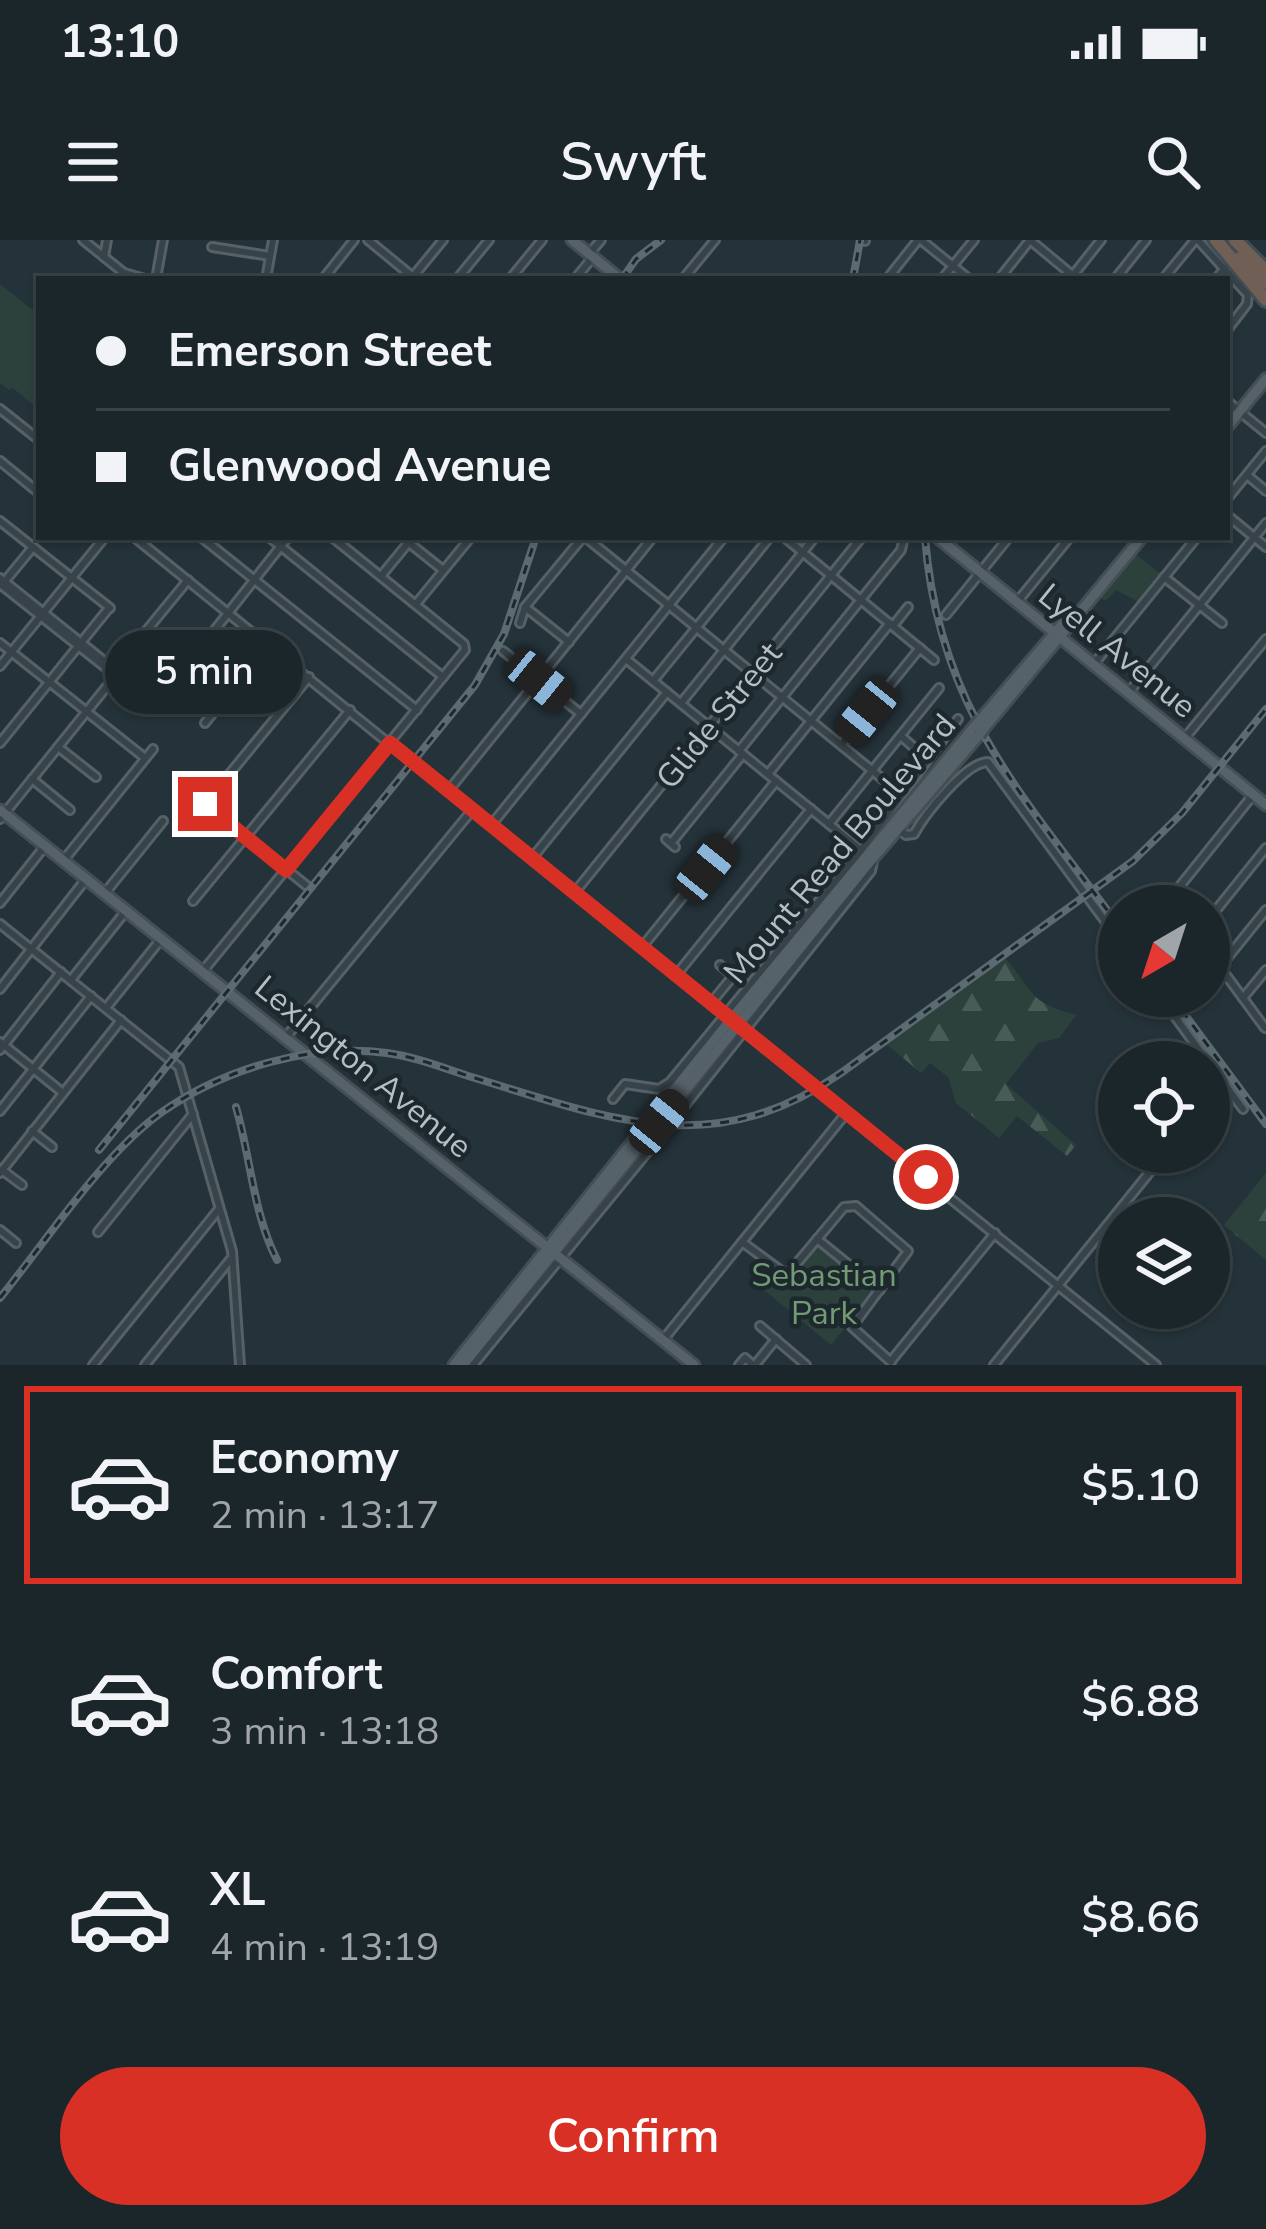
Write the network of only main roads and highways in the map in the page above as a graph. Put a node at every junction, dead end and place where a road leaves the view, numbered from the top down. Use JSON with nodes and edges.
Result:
{"nodes":[{"id":1,"x":572,"y":240,"type":"edge"},
{"id":2,"x":1219,"y":240,"type":"edge"},
{"id":3,"x":1235,"y":240,"type":"edge"},
{"id":4,"x":1246,"y":240,"type":"edge"},
{"id":5,"x":1266,"y":259,"type":"edge"},
{"id":6,"x":1266,"y":271,"type":"edge"},
{"id":7,"x":616,"y":276,"type":"edge"},
{"id":8,"x":1266,"y":284,"type":"edge"},
{"id":9,"x":1266,"y":300,"type":"edge"},
{"id":10,"x":1266,"y":379,"type":"edge"},
{"id":11,"x":1230,"y":424,"type":"edge"},
{"id":12,"x":941,"y":540,"type":"edge"},
{"id":13,"x":1136,"y":540,"type":"edge"},
{"id":14,"x":1057,"y":635,"type":"junction"},
{"id":15,"x":980,"y":727,"type":"junction"},
{"id":16,"x":1259,"y":800,"type":"edge"},
{"id":17,"x":901,"y":813,"type":"junction"},
{"id":18,"x":2,"y":814,"type":"edge"},
{"id":19,"x":898,"y":829,"type":"junction"},
{"id":20,"x":882,"y":835,"type":"junction"},
{"id":21,"x":735,"y":1022,"type":"junction"},
{"id":22,"x":555,"y":1253,"type":"junction"},
{"id":23,"x":454,"y":1365,"type":"edge"},
{"id":24,"x":464,"y":1365,"type":"edge"},
{"id":25,"x":694,"y":1365,"type":"edge"}],
"edges":[{"from":1,"to":7,"type":"main road"},
{"from":2,"to":8,"type":"highway"},
{"from":2,"to":9,"type":"highway"},
{"from":3,"to":6,"type":"highway"},
{"from":4,"to":5,"type":"highway"},
{"from":10,"to":11,"type":"main road"},
{"from":12,"to":14,"type":"main road","name":"Lyell Avenue"},
{"from":13,"to":14,"type":"main road","name":"Mount Read Boulevard"},
{"from":14,"to":15,"type":"main road","name":"Mount Read Boulevard"},
{"from":14,"to":16,"type":"main road","name":"Lyell Avenue"},
{"from":15,"to":17,"type":"main road","name":"Mount Read Boulevard"},
{"from":15,"to":19,"type":"main road","name":"Mount Read Boulevard"},
{"from":17,"to":19,"type":"main road"},
{"from":17,"to":20,"type":"main road","name":"Mount Read Boulevard"},
{"from":18,"to":22,"type":"main road","name":"Lexington Avenue"},
{"from":19,"to":20,"type":"main road"},
{"from":19,"to":21,"type":"main road","name":"Mount Read Boulevard"},
{"from":20,"to":21,"type":"main road","name":"Mount Read Boulevard"},
{"from":21,"to":22,"type":"main road","name":"Mount Read Boulevard"},
{"from":21,"to":22,"type":"main road","name":"Mount Read Boulevard"},
{"from":22,"to":23,"type":"main road","name":"Mount Read Boulevard"},
{"from":22,"to":24,"type":"main road","name":"Mount Read Boulevard"},
{"from":22,"to":25,"type":"main road","name":"Lexington Avenue"}]}
